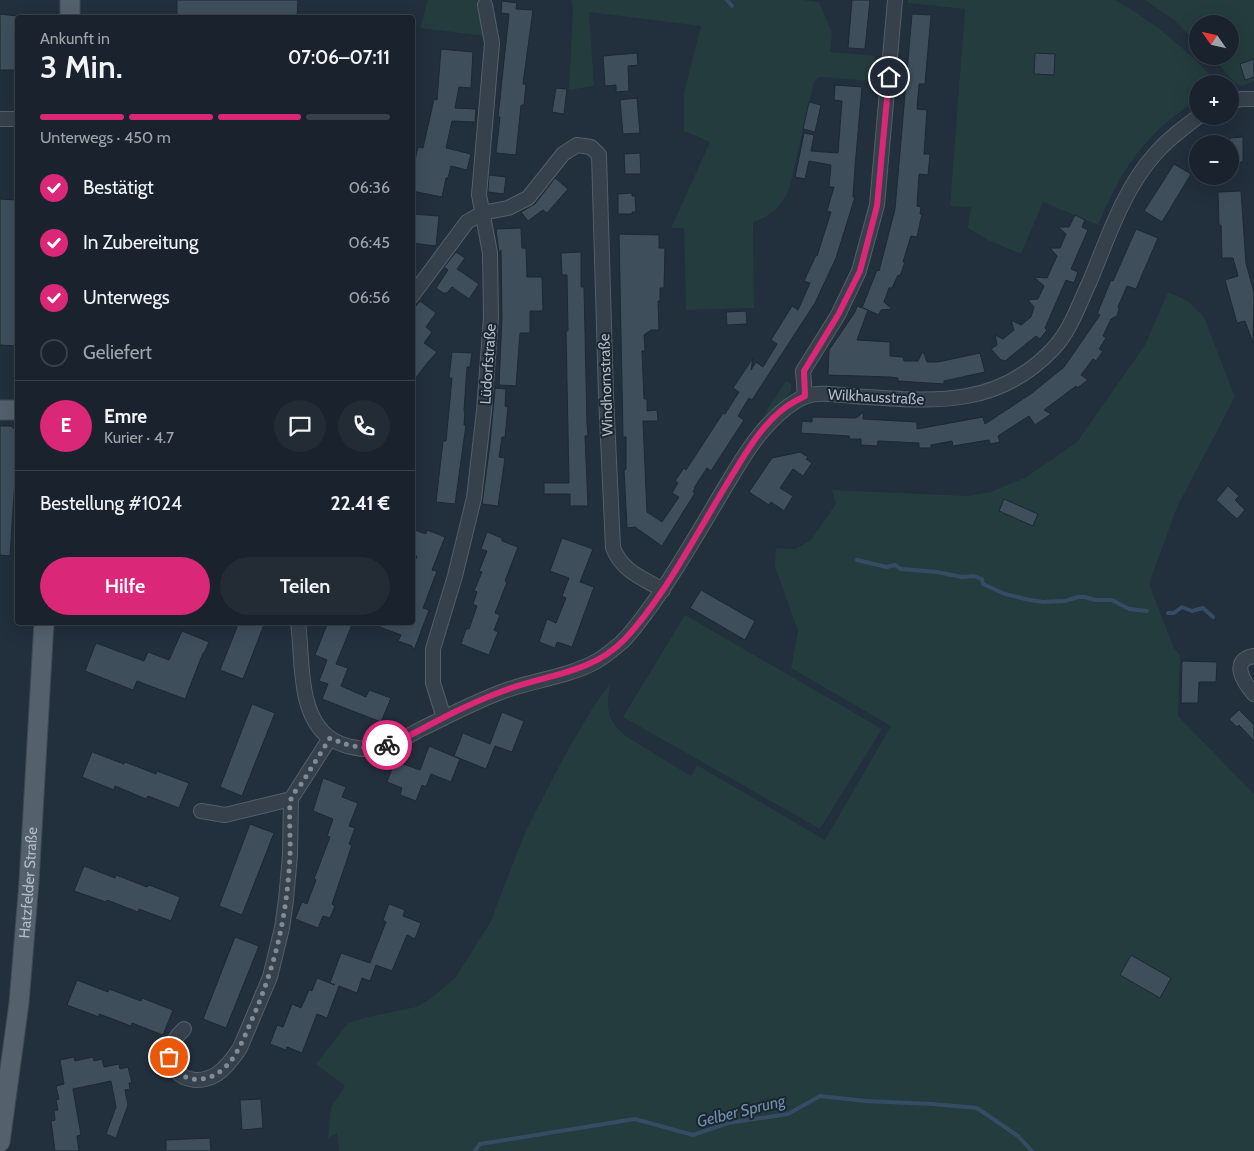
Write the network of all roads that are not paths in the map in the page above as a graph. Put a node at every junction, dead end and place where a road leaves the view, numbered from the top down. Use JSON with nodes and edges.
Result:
{"nodes":[{"id":1,"x":70,"y":0,"type":"edge"},
{"id":2,"x":895,"y":0,"type":"edge"},
{"id":3,"x":485,"y":5,"type":"dead end"},
{"id":4,"x":70,"y":15,"type":"edge"},
{"id":5,"x":1254,"y":99,"type":"edge"},
{"id":6,"x":1239,"y":100,"type":"edge"},
{"id":7,"x":0,"y":119,"type":"edge"},
{"id":8,"x":15,"y":119,"type":"edge"},
{"id":9,"x":1189,"y":123,"type":"edge"},
{"id":10,"x":482,"y":213,"type":"junction"},
{"id":11,"x":415,"y":292,"type":"edge"},
{"id":12,"x":805,"y":396,"type":"junction"},
{"id":13,"x":0,"y":410,"type":"edge"},
{"id":14,"x":15,"y":410,"type":"edge"},
{"id":15,"x":662,"y":590,"type":"junction"},
{"id":16,"x":44,"y":625,"type":"edge"},
{"id":17,"x":298,"y":625,"type":"edge"},
{"id":18,"x":1254,"y":656,"type":"edge"},
{"id":19,"x":1254,"y":694,"type":"edge"},
{"id":20,"x":444,"y":718,"type":"junction"},
{"id":21,"x":330,"y":738,"type":"junction"},
{"id":22,"x":291,"y":799,"type":"junction"},
{"id":23,"x":201,"y":811,"type":"dead end"},
{"id":24,"x":184,"y":1029,"type":"dead end"},
{"id":25,"x":0,"y":1142,"type":"edge"}],
"edges":[{"from":1,"to":4,"type":"main road"},
{"from":2,"to":12,"type":"street"},
{"from":3,"to":10,"type":"street","name":"Lüdorfstraße"},
{"from":5,"to":6,"type":"street"},
{"from":7,"to":8,"type":"street"},
{"from":9,"to":12,"type":"street","name":"Wilkhausstraße"},
{"from":10,"to":11,"type":"street"},
{"from":10,"to":15,"type":"street","name":"Windhornstraße"},
{"from":10,"to":20,"type":"street","name":"Lüdorfstraße"},
{"from":12,"to":15,"type":"street","name":"Wilkhausstraße"},
{"from":13,"to":14,"type":"main road"},
{"from":15,"to":20,"type":"street","name":"Wilkhausstraße"},
{"from":16,"to":25,"type":"main road","name":"Hatzfelder Straße"},
{"from":17,"to":21,"type":"street"},
{"from":18,"to":19,"type":"street"},
{"from":20,"to":21,"type":"street","name":"Wilkhausstraße"},
{"from":21,"to":22,"type":"street"},
{"from":22,"to":23,"type":"street"},
{"from":22,"to":24,"type":"street"}]}
